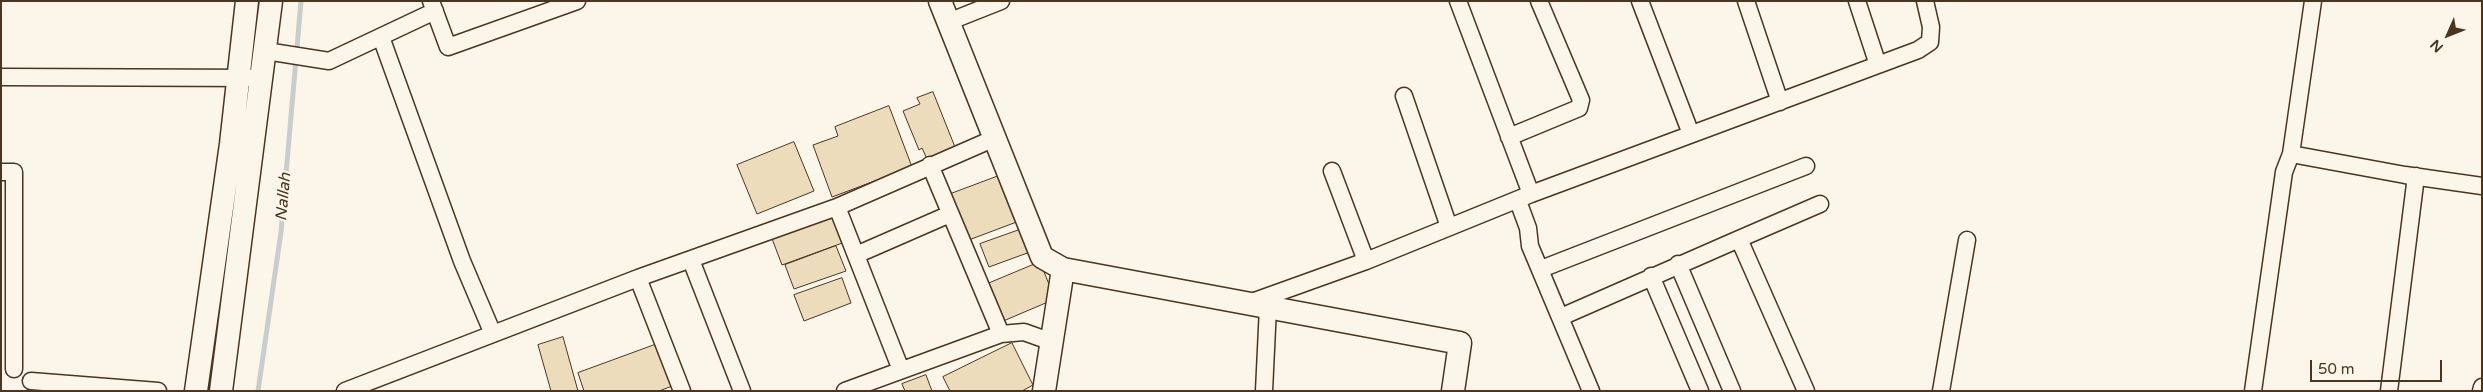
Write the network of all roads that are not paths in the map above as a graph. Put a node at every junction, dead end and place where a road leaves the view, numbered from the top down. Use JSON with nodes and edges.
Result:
{"nodes":[{"id":1,"x":247,"y":1,"type":"edge"},
{"id":2,"x":272,"y":1,"type":"edge"},
{"id":3,"x":577,"y":1,"type":"edge"},
{"id":4,"x":1001,"y":1,"type":"edge"},
{"id":5,"x":1458,"y":1,"type":"edge"},
{"id":6,"x":1539,"y":1,"type":"edge"},
{"id":7,"x":1640,"y":1,"type":"edge"},
{"id":8,"x":1746,"y":1,"type":"edge"},
{"id":9,"x":1857,"y":1,"type":"edge"},
{"id":10,"x":1925,"y":1,"type":"edge"},
{"id":11,"x":2314,"y":1,"type":"edge"},
{"id":12,"x":984,"y":4,"type":"edge"},
{"id":13,"x":433,"y":6,"type":"edge"},
{"id":14,"x":944,"y":11,"type":"edge"},
{"id":15,"x":381,"y":37,"type":"junction"},
{"id":16,"x":266,"y":51,"type":"junction"},
{"id":17,"x":1878,"y":65,"type":"junction"},
{"id":18,"x":1,"y":77,"type":"edge"},
{"id":19,"x":238,"y":78,"type":"junction"},
{"id":20,"x":262,"y":78,"type":"junction"},
{"id":21,"x":1404,"y":96,"type":"dead end"},
{"id":22,"x":1780,"y":102,"type":"junction"},
{"id":23,"x":1691,"y":134,"type":"junction"},
{"id":24,"x":1509,"y":137,"type":"junction"},
{"id":25,"x":995,"y":138,"type":"junction"},
{"id":26,"x":2291,"y":154,"type":"junction"},
{"id":27,"x":930,"y":165,"type":"junction"},
{"id":28,"x":1806,"y":166,"type":"dead end"},
{"id":29,"x":1332,"y":171,"type":"dead end"},
{"id":30,"x":1,"y":172,"type":"edge"},
{"id":31,"x":2416,"y":176,"type":"junction"},
{"id":32,"x":2482,"y":186,"type":"edge"},
{"id":33,"x":1519,"y":200,"type":"junction"},
{"id":34,"x":1820,"y":204,"type":"dead end"},
{"id":35,"x":837,"y":207,"type":"junction"},
{"id":36,"x":950,"y":214,"type":"junction"},
{"id":37,"x":1449,"y":228,"type":"junction"},
{"id":38,"x":1739,"y":239,"type":"junction"},
{"id":39,"x":1967,"y":240,"type":"dead end"},
{"id":40,"x":856,"y":255,"type":"junction"},
{"id":41,"x":691,"y":260,"type":"junction"},
{"id":42,"x":1366,"y":261,"type":"junction"},
{"id":43,"x":1678,"y":264,"type":"junction"},
{"id":44,"x":1063,"y":269,"type":"junction"},
{"id":45,"x":1541,"y":269,"type":"junction"},
{"id":46,"x":1651,"y":276,"type":"junction"},
{"id":47,"x":638,"y":278,"type":"junction"},
{"id":48,"x":1258,"y":305,"type":"junction"},
{"id":49,"x":1561,"y":317,"type":"junction"},
{"id":50,"x":492,"y":334,"type":"junction"},
{"id":51,"x":1001,"y":334,"type":"junction"},
{"id":52,"x":1052,"y":342,"type":"junction"},
{"id":53,"x":8,"y":369,"type":"edge"},
{"id":54,"x":902,"y":370,"type":"junction"},
{"id":55,"x":32,"y":386,"type":"edge"},
{"id":56,"x":2482,"y":387,"type":"edge"},
{"id":57,"x":158,"y":391,"type":"edge"},
{"id":58,"x":196,"y":391,"type":"edge"},
{"id":59,"x":221,"y":391,"type":"edge"},
{"id":60,"x":345,"y":391,"type":"edge"},
{"id":61,"x":682,"y":391,"type":"edge"},
{"id":62,"x":742,"y":391,"type":"edge"},
{"id":63,"x":846,"y":391,"type":"edge"},
{"id":64,"x":1044,"y":391,"type":"edge"},
{"id":65,"x":1264,"y":391,"type":"edge"},
{"id":66,"x":1453,"y":391,"type":"edge"},
{"id":67,"x":1591,"y":391,"type":"edge"},
{"id":68,"x":1700,"y":391,"type":"edge"},
{"id":69,"x":1732,"y":391,"type":"edge"},
{"id":70,"x":1806,"y":391,"type":"edge"},
{"id":71,"x":1941,"y":391,"type":"edge"},
{"id":72,"x":2253,"y":391,"type":"edge"},
{"id":73,"x":2389,"y":391,"type":"edge"},
{"id":74,"x":2481,"y":391,"type":"edge"}],
"edges":[{"from":1,"to":19,"type":"street"},
{"from":2,"to":16,"type":"street"},
{"from":3,"to":13,"type":"street"},
{"from":4,"to":12,"type":"street"},
{"from":5,"to":24,"type":"street"},
{"from":6,"to":24,"type":"street"},
{"from":7,"to":23,"type":"street"},
{"from":8,"to":22,"type":"street"},
{"from":9,"to":17,"type":"street"},
{"from":10,"to":17,"type":"street"},
{"from":11,"to":26,"type":"street"},
{"from":12,"to":14,"type":"street"},
{"from":13,"to":15,"type":"street"},
{"from":14,"to":25,"type":"street"},
{"from":15,"to":16,"type":"street"},
{"from":15,"to":50,"type":"street"},
{"from":16,"to":20,"type":"street"},
{"from":17,"to":22,"type":"street"},
{"from":18,"to":19,"type":"street"},
{"from":19,"to":20,"type":"street"},
{"from":19,"to":58,"type":"street"},
{"from":20,"to":59,"type":"street"},
{"from":21,"to":37,"type":"street"},
{"from":22,"to":23,"type":"street"},
{"from":23,"to":33,"type":"street"},
{"from":24,"to":33,"type":"street"},
{"from":25,"to":27,"type":"street"},
{"from":25,"to":44,"type":"street"},
{"from":26,"to":31,"type":"street"},
{"from":26,"to":72,"type":"street"},
{"from":27,"to":35,"type":"street"},
{"from":27,"to":36,"type":"street"},
{"from":28,"to":45,"type":"street"},
{"from":29,"to":42,"type":"street"},
{"from":30,"to":53,"type":"street"},
{"from":31,"to":32,"type":"street"},
{"from":31,"to":73,"type":"street"},
{"from":33,"to":37,"type":"street"},
{"from":33,"to":45,"type":"street"},
{"from":34,"to":38,"type":"street"},
{"from":35,"to":40,"type":"street"},
{"from":35,"to":41,"type":"street"},
{"from":36,"to":40,"type":"street"},
{"from":36,"to":51,"type":"street"},
{"from":37,"to":42,"type":"street"},
{"from":38,"to":43,"type":"street"},
{"from":38,"to":70,"type":"street"},
{"from":39,"to":71,"type":"street"},
{"from":40,"to":54,"type":"street"},
{"from":41,"to":47,"type":"street"},
{"from":41,"to":62,"type":"street"},
{"from":42,"to":48,"type":"street"},
{"from":43,"to":46,"type":"street"},
{"from":43,"to":69,"type":"street"},
{"from":44,"to":48,"type":"street"},
{"from":44,"to":52,"type":"street"},
{"from":45,"to":49,"type":"street"},
{"from":46,"to":49,"type":"street"},
{"from":46,"to":68,"type":"street"},
{"from":47,"to":50,"type":"street"},
{"from":47,"to":61,"type":"street"},
{"from":48,"to":65,"type":"street"},
{"from":48,"to":66,"type":"street"},
{"from":49,"to":67,"type":"street"},
{"from":50,"to":60,"type":"street"},
{"from":51,"to":52,"type":"street"},
{"from":51,"to":54,"type":"street"},
{"from":52,"to":64,"type":"street"},
{"from":53,"to":55,"type":"street"},
{"from":54,"to":63,"type":"street"},
{"from":55,"to":57,"type":"street"},
{"from":56,"to":74,"type":"street"}]}
